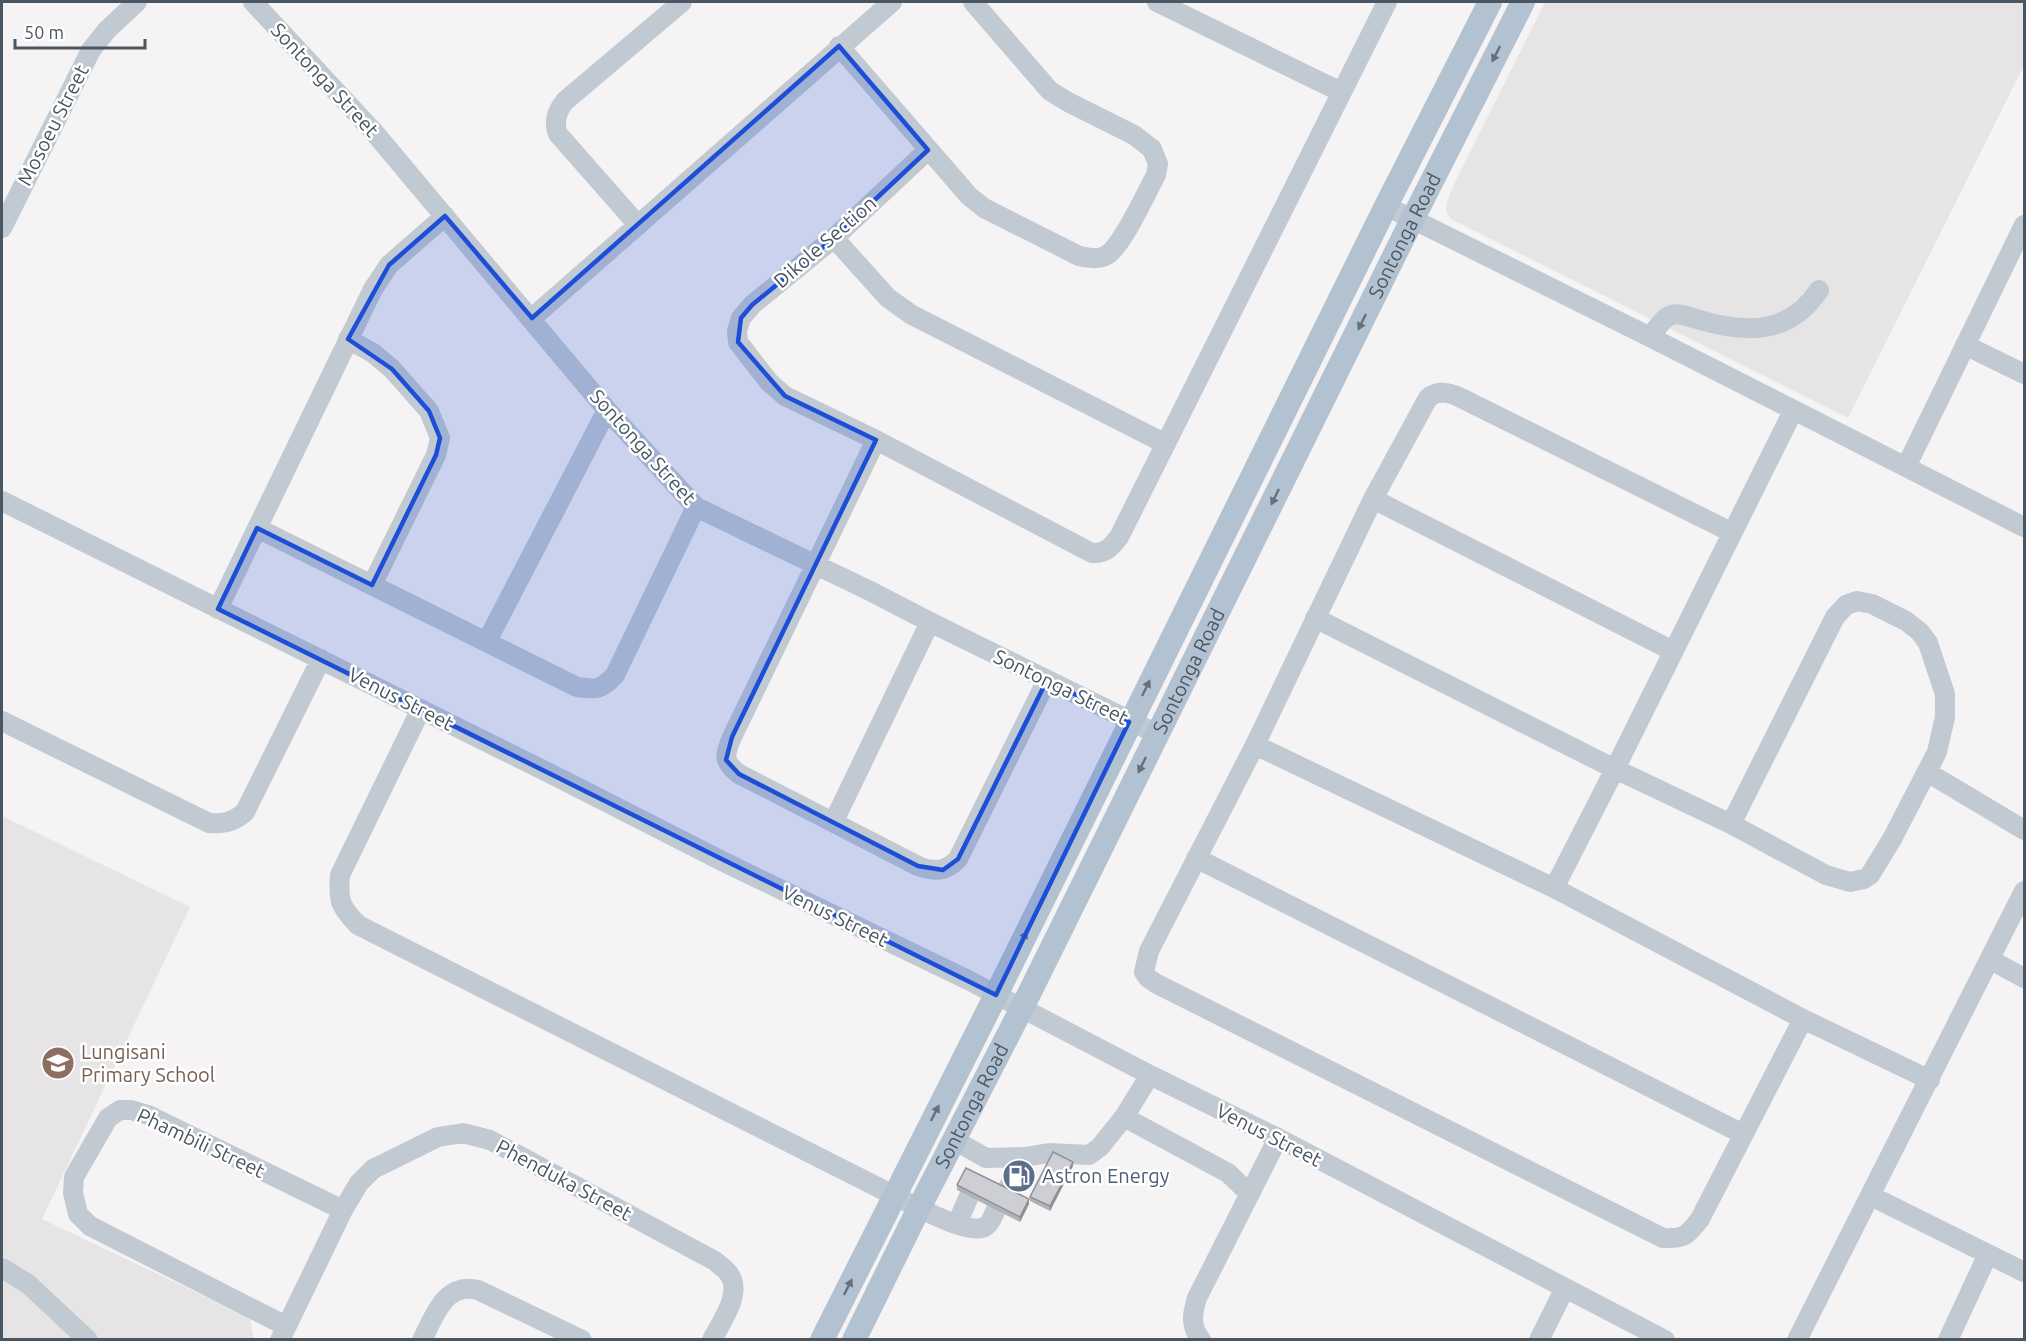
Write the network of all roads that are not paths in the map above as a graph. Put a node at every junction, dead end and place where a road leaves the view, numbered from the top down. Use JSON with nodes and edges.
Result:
{"nodes":[{"id":1,"x":136,"y":2,"type":"edge"},
{"id":2,"x":253,"y":2,"type":"edge"},
{"id":3,"x":682,"y":2,"type":"edge"},
{"id":4,"x":892,"y":2,"type":"edge"},
{"id":5,"x":973,"y":2,"type":"edge"},
{"id":6,"x":1157,"y":2,"type":"edge"},
{"id":7,"x":1387,"y":2,"type":"edge"},
{"id":8,"x":1490,"y":2,"type":"edge"},
{"id":9,"x":1522,"y":2,"type":"edge"},
{"id":10,"x":839,"y":46,"type":"junction"},
{"id":11,"x":1341,"y":92,"type":"junction"},
{"id":12,"x":928,"y":150,"type":"junction"},
{"id":13,"x":1386,"y":206,"type":"junction"},
{"id":14,"x":445,"y":216,"type":"junction"},
{"id":15,"x":1412,"y":220,"type":"junction"},
{"id":16,"x":638,"y":225,"type":"junction"},
{"id":17,"x":2025,"y":225,"type":"edge"},
{"id":18,"x":2,"y":228,"type":"edge"},
{"id":19,"x":834,"y":238,"type":"junction"},
{"id":20,"x":1819,"y":290,"type":"dead end"},
{"id":21,"x":532,"y":318,"type":"junction"},
{"id":22,"x":1650,"y":337,"type":"junction"},
{"id":23,"x":348,"y":339,"type":"junction"},
{"id":24,"x":1965,"y":345,"type":"junction"},
{"id":25,"x":2025,"y":374,"type":"edge"},
{"id":26,"x":607,"y":410,"type":"junction"},
{"id":27,"x":1793,"y":411,"type":"junction"},
{"id":28,"x":876,"y":440,"type":"junction"},
{"id":29,"x":1166,"y":444,"type":"junction"},
{"id":30,"x":1906,"y":467,"type":"junction"},
{"id":31,"x":1373,"y":499,"type":"junction"},
{"id":32,"x":2,"y":501,"type":"edge"},
{"id":33,"x":696,"y":507,"type":"junction"},
{"id":34,"x":2025,"y":527,"type":"edge"},
{"id":35,"x":257,"y":528,"type":"junction"},
{"id":36,"x":1731,"y":532,"type":"junction"},
{"id":37,"x":814,"y":565,"type":"junction"},
{"id":38,"x":372,"y":585,"type":"junction"},
{"id":39,"x":218,"y":609,"type":"junction"},
{"id":40,"x":1315,"y":618,"type":"junction"},
{"id":41,"x":930,"y":622,"type":"junction"},
{"id":42,"x":487,"y":641,"type":"junction"},
{"id":43,"x":1673,"y":651,"type":"junction"},
{"id":44,"x":321,"y":659,"type":"junction"},
{"id":45,"x":1047,"y":681,"type":"junction"},
{"id":46,"x":421,"y":709,"type":"junction"},
{"id":47,"x":2,"y":721,"type":"edge"},
{"id":48,"x":1129,"y":722,"type":"junction"},
{"id":49,"x":1157,"y":734,"type":"junction"},
{"id":50,"x":1255,"y":745,"type":"junction"},
{"id":51,"x":1615,"y":769,"type":"junction"},
{"id":52,"x":1927,"y":772,"type":"junction"},
{"id":53,"x":834,"y":821,"type":"junction"},
{"id":54,"x":1731,"y":824,"type":"junction"},
{"id":55,"x":2025,"y":830,"type":"edge"},
{"id":56,"x":1196,"y":858,"type":"junction"},
{"id":57,"x":1554,"y":888,"type":"junction"},
{"id":58,"x":2025,"y":891,"type":"edge"},
{"id":59,"x":1991,"y":960,"type":"junction"},
{"id":60,"x":2025,"y":978,"type":"edge"},
{"id":61,"x":996,"y":995,"type":"junction"},
{"id":62,"x":1022,"y":1008,"type":"junction"},
{"id":63,"x":1803,"y":1018,"type":"junction"},
{"id":64,"x":1150,"y":1075,"type":"junction"},
{"id":65,"x":1930,"y":1080,"type":"junction"},
{"id":66,"x":1124,"y":1117,"type":"junction"},
{"id":67,"x":1743,"y":1134,"type":"junction"},
{"id":68,"x":1278,"y":1138,"type":"junction"},
{"id":69,"x":954,"y":1140,"type":"junction"},
{"id":70,"x":1025,"y":1157,"type":"junction"},
{"id":71,"x":986,"y":1158,"type":"junction"},
{"id":72,"x":1250,"y":1194,"type":"junction"},
{"id":73,"x":894,"y":1196,"type":"junction"},
{"id":74,"x":1871,"y":1196,"type":"junction"},
{"id":75,"x":919,"y":1208,"type":"junction"},
{"id":76,"x":343,"y":1210,"type":"junction"},
{"id":77,"x":957,"y":1224,"type":"junction"},
{"id":78,"x":1988,"y":1254,"type":"junction"},
{"id":79,"x":2,"y":1268,"type":"edge"},
{"id":80,"x":2025,"y":1272,"type":"edge"},
{"id":81,"x":1565,"y":1288,"type":"junction"},
{"id":82,"x":283,"y":1333,"type":"edge"},
{"id":83,"x":88,"y":1340,"type":"edge"},
{"id":84,"x":422,"y":1340,"type":"edge"},
{"id":85,"x":582,"y":1340,"type":"edge"},
{"id":86,"x":712,"y":1340,"type":"edge"},
{"id":87,"x":822,"y":1340,"type":"edge"},
{"id":88,"x":854,"y":1340,"type":"edge"},
{"id":89,"x":1201,"y":1340,"type":"edge"},
{"id":90,"x":1539,"y":1340,"type":"edge"},
{"id":91,"x":1665,"y":1340,"type":"edge"},
{"id":92,"x":1797,"y":1340,"type":"edge"},
{"id":93,"x":1948,"y":1340,"type":"edge"}],
"edges":[{"from":1,"to":18,"type":"street","name":"Mosoeu Street"},
{"from":2,"to":14,"type":"street","name":"Sontonga Street"},
{"from":3,"to":16,"type":"street"},
{"from":4,"to":10,"type":"street"},
{"from":5,"to":12,"type":"street"},
{"from":6,"to":11,"type":"street"},
{"from":7,"to":11,"type":"street"},
{"from":8,"to":13,"type":"main road","name":"Sontonga Road"},
{"from":9,"to":15,"type":"main road","name":"Sontonga Road","one_way":true},
{"from":10,"to":12,"type":"street"},
{"from":10,"to":16,"type":"street"},
{"from":11,"to":29,"type":"street"},
{"from":12,"to":19,"type":"street","name":"Dikole Section"},
{"from":13,"to":15,"type":"street"},
{"from":48,"to":13,"type":"main road","name":"Sontonga Road","one_way":true},
{"from":14,"to":21,"type":"street","name":"Sontonga Street"},
{"from":14,"to":23,"type":"street"},
{"from":15,"to":22,"type":"street"},
{"from":15,"to":49,"type":"main road","name":"Sontonga Road","one_way":true},
{"from":16,"to":21,"type":"street"},
{"from":17,"to":24,"type":"street"},
{"from":19,"to":28,"type":"street","name":"Dikole Section"},
{"from":19,"to":29,"type":"street"},
{"from":20,"to":22,"type":"street"},
{"from":21,"to":26,"type":"street","name":"Sontonga Street"},
{"from":22,"to":27,"type":"street"},
{"from":23,"to":35,"type":"street"},
{"from":23,"to":38,"type":"street"},
{"from":24,"to":25,"type":"street"},
{"from":24,"to":30,"type":"street"},
{"from":26,"to":33,"type":"street","name":"Sontonga Street"},
{"from":26,"to":42,"type":"street"},
{"from":27,"to":30,"type":"street"},
{"from":27,"to":36,"type":"street"},
{"from":28,"to":29,"type":"street"},
{"from":28,"to":37,"type":"street"},
{"from":30,"to":34,"type":"street"},
{"from":31,"to":36,"type":"street"},
{"from":31,"to":40,"type":"street"},
{"from":31,"to":43,"type":"street"},
{"from":32,"to":39,"type":"street","name":"Venus Street"},
{"from":33,"to":37,"type":"street","name":"Sontonga Street"},
{"from":33,"to":42,"type":"street"},
{"from":35,"to":38,"type":"street"},
{"from":35,"to":39,"type":"street"},
{"from":36,"to":43,"type":"street"},
{"from":37,"to":41,"type":"street","name":"Sontonga Street"},
{"from":37,"to":53,"type":"street"},
{"from":38,"to":42,"type":"street"},
{"from":39,"to":44,"type":"street","name":"Venus Street"},
{"from":40,"to":50,"type":"street"},
{"from":40,"to":51,"type":"street"},
{"from":41,"to":45,"type":"street","name":"Sontonga Street"},
{"from":41,"to":53,"type":"street"},
{"from":43,"to":51,"type":"street"},
{"from":44,"to":46,"type":"street","name":"Venus Street"},
{"from":44,"to":47,"type":"street"},
{"from":45,"to":48,"type":"street","name":"Sontonga Street"},
{"from":45,"to":53,"type":"street"},
{"from":46,"to":61,"type":"street","name":"Venus Street"},
{"from":46,"to":73,"type":"street"},
{"from":48,"to":49,"type":"street","name":"Sontonga Street"},
{"from":61,"to":48,"type":"main road","name":"Sontonga Road","one_way":true},
{"from":49,"to":62,"type":"main road","name":"Sontonga Road","one_way":true},
{"from":50,"to":56,"type":"street"},
{"from":50,"to":57,"type":"street"},
{"from":51,"to":54,"type":"street"},
{"from":51,"to":57,"type":"street"},
{"from":52,"to":54,"type":"street"},
{"from":52,"to":54,"type":"street"},
{"from":52,"to":55,"type":"street"},
{"from":56,"to":67,"type":"street"},
{"from":56,"to":67,"type":"street"},
{"from":57,"to":63,"type":"street"},
{"from":58,"to":59,"type":"street"},
{"from":59,"to":60,"type":"street"},
{"from":59,"to":65,"type":"street"},
{"from":61,"to":62,"type":"street","name":"Venus Street"},
{"from":73,"to":61,"type":"main road","name":"Sontonga Road","one_way":true},
{"from":62,"to":64,"type":"street","name":"Venus Street"},
{"from":62,"to":69,"type":"main road","name":"Sontonga Road"},
{"from":63,"to":65,"type":"street"},
{"from":63,"to":67,"type":"street"},
{"from":64,"to":66,"type":"street"},
{"from":64,"to":68,"type":"street","name":"Venus Street"},
{"from":65,"to":74,"type":"street"},
{"from":66,"to":70,"type":"street"},
{"from":66,"to":72,"type":"street"},
{"from":68,"to":72,"type":"street"},
{"from":68,"to":81,"type":"street","name":"Venus Street"},
{"from":69,"to":71,"type":"street"},
{"from":69,"to":75,"type":"main road","name":"Sontonga Road"},
{"from":70,"to":71,"type":"street"},
{"from":70,"to":77,"type":"street"},
{"from":71,"to":77,"type":"street"},
{"from":72,"to":89,"type":"street"},
{"from":73,"to":75,"type":"street"},
{"from":87,"to":73,"type":"main road","name":"Sontonga Road","one_way":true},
{"from":74,"to":78,"type":"street"},
{"from":74,"to":92,"type":"street"},
{"from":75,"to":77,"type":"street"},
{"from":75,"to":88,"type":"main road","name":"Sontonga Road"},
{"from":76,"to":82,"type":"street","name":"Phenduka Street"},
{"from":76,"to":82,"type":"street","name":"Phambili Street"},
{"from":76,"to":86,"type":"street","name":"Phenduka Street"},
{"from":78,"to":80,"type":"street"},
{"from":78,"to":93,"type":"street"},
{"from":79,"to":83,"type":"street"},
{"from":81,"to":90,"type":"street"},
{"from":81,"to":91,"type":"street","name":"Venus Street"},
{"from":84,"to":85,"type":"street"}]}
